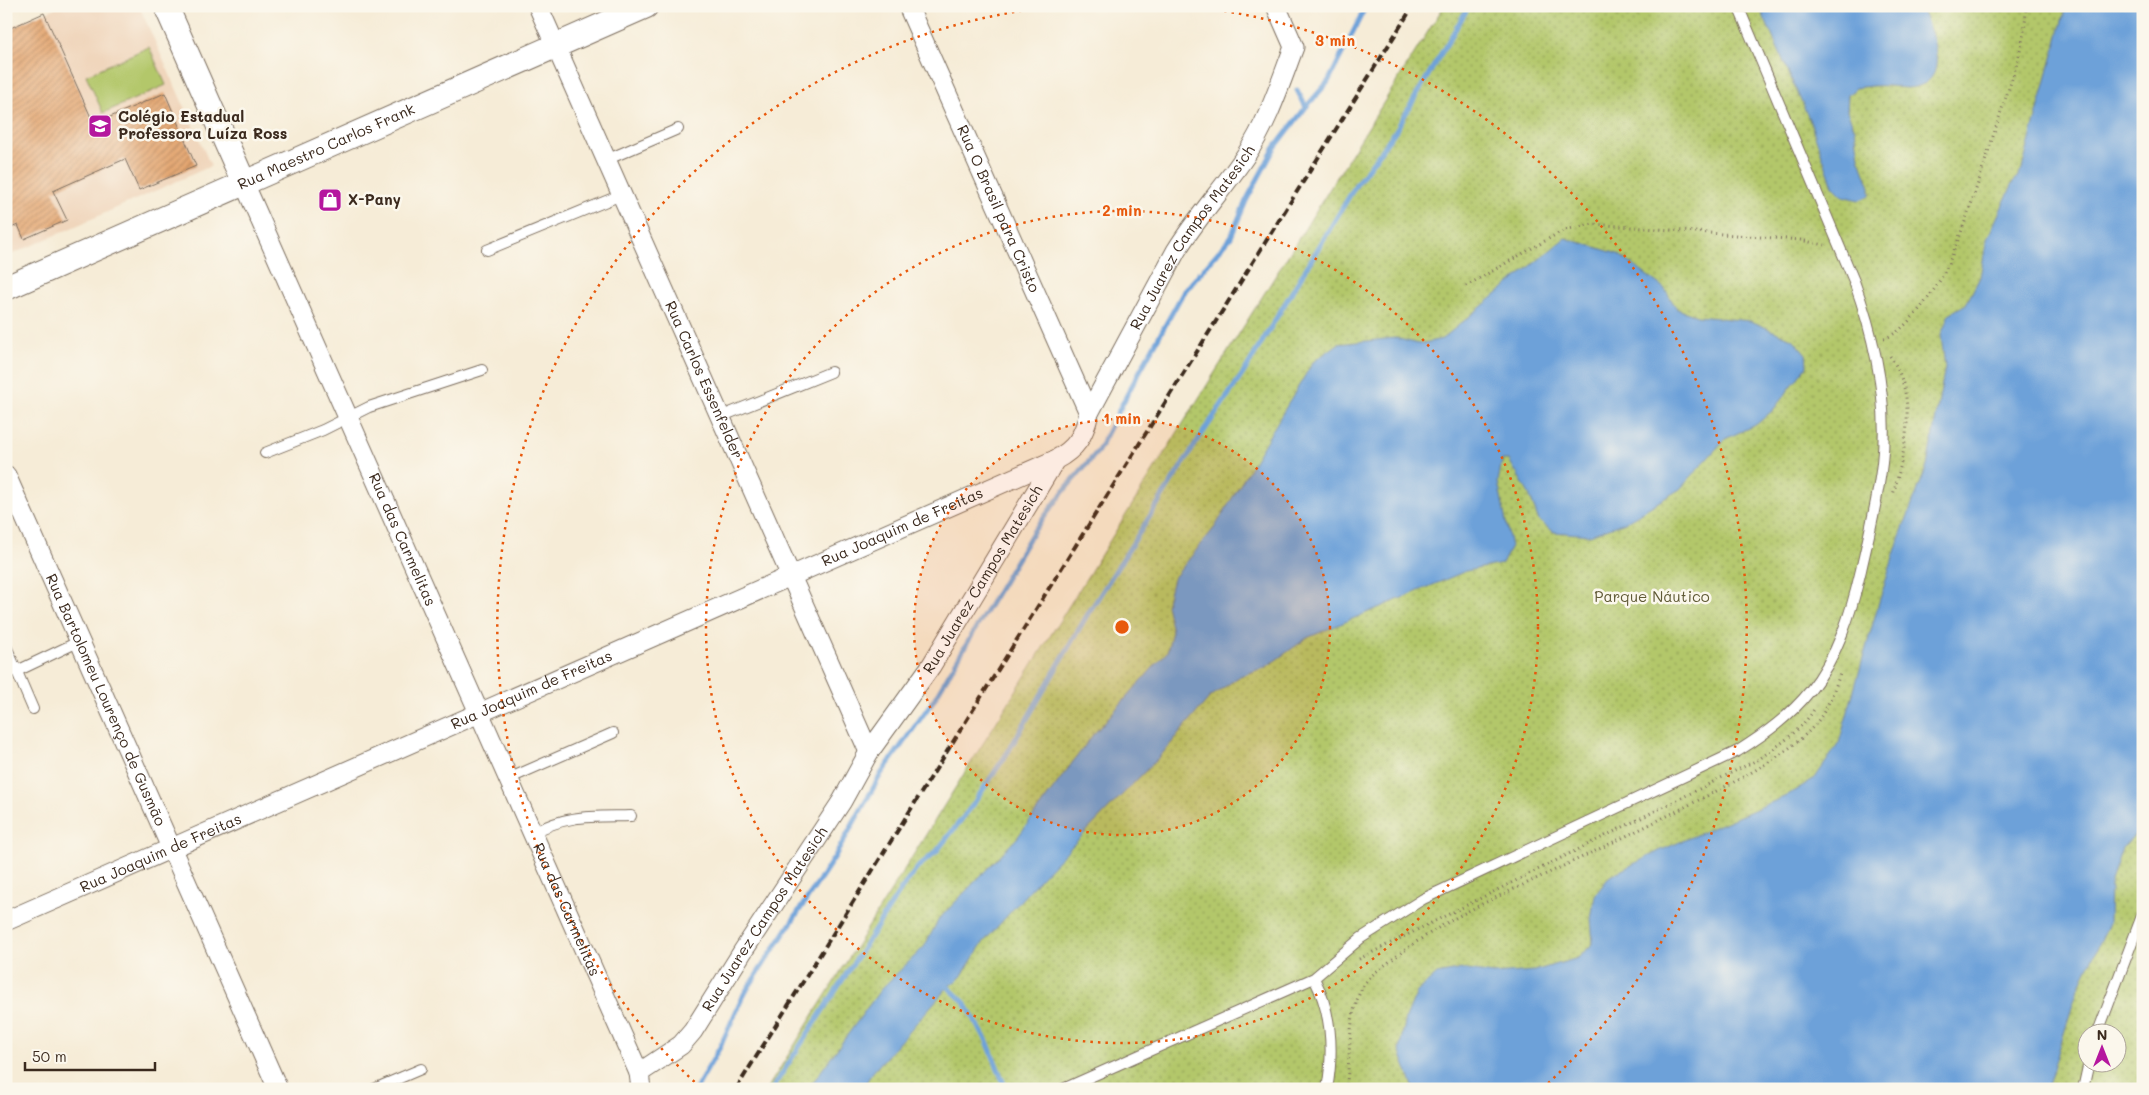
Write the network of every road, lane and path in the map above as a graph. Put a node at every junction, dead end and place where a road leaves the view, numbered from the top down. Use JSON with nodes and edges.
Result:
{"nodes":[{"id":1,"x":166,"y":6,"type":"edge"},
{"id":2,"x":538,"y":6,"type":"edge"},
{"id":3,"x":646,"y":6,"type":"edge"},
{"id":4,"x":908,"y":6,"type":"edge"},
{"id":5,"x":1276,"y":6,"type":"edge"},
{"id":6,"x":1738,"y":6,"type":"edge"},
{"id":7,"x":2026,"y":6,"type":"edge"},
{"id":8,"x":556,"y":46,"type":"junction"},
{"id":9,"x":678,"y":129,"type":"dead end"},
{"id":10,"x":606,"y":160,"type":"junction"},
{"id":11,"x":244,"y":183,"type":"junction"},
{"id":12,"x":621,"y":195,"type":"junction"},
{"id":13,"x":1841,"y":248,"type":"junction"},
{"id":14,"x":487,"y":250,"type":"dead end"},
{"id":15,"x":1466,"y":286,"type":"dead end"},
{"id":16,"x":6,"y":288,"type":"edge"},
{"id":17,"x":1874,"y":340,"type":"junction"},
{"id":18,"x":482,"y":370,"type":"dead end"},
{"id":19,"x":831,"y":372,"type":"dead end"},
{"id":20,"x":1089,"y":414,"type":"junction"},
{"id":21,"x":348,"y":417,"type":"junction"},
{"id":22,"x":720,"y":417,"type":"junction"},
{"id":23,"x":266,"y":453,"type":"dead end"},
{"id":24,"x":1055,"y":460,"type":"junction"},
{"id":25,"x":6,"y":476,"type":"edge"},
{"id":26,"x":1891,"y":502,"type":"dead end"},
{"id":27,"x":791,"y":576,"type":"junction"},
{"id":28,"x":80,"y":641,"type":"junction"},
{"id":29,"x":6,"y":646,"type":"edge"},
{"id":30,"x":1842,"y":668,"type":"dead end"},
{"id":31,"x":17,"y":670,"type":"junction"},
{"id":32,"x":33,"y":709,"type":"dead end"},
{"id":33,"x":479,"y":713,"type":"junction"},
{"id":34,"x":613,"y":732,"type":"dead end"},
{"id":35,"x":868,"y":752,"type":"junction"},
{"id":36,"x":508,"y":779,"type":"junction"},
{"id":37,"x":631,"y":816,"type":"dead end"},
{"id":38,"x":533,"y":833,"type":"junction"},
{"id":39,"x":171,"y":848,"type":"junction"},
{"id":40,"x":2143,"y":913,"type":"edge"},
{"id":41,"x":6,"y":921,"type":"edge"},
{"id":42,"x":1314,"y":978,"type":"junction"},
{"id":43,"x":2102,"y":1022,"type":"edge"},
{"id":44,"x":421,"y":1069,"type":"dead end"},
{"id":45,"x":2087,"y":1072,"type":"edge"},
{"id":46,"x":641,"y":1081,"type":"edge"},
{"id":47,"x":278,"y":1089,"type":"edge"},
{"id":48,"x":374,"y":1089,"type":"edge"},
{"id":49,"x":1063,"y":1089,"type":"edge"},
{"id":50,"x":1327,"y":1089,"type":"edge"},
{"id":51,"x":1346,"y":1089,"type":"edge"},
{"id":52,"x":2083,"y":1089,"type":"edge"}],
"edges":[{"from":1,"to":11,"type":"street","name":"Rua das Carmelitas"},
{"from":2,"to":8,"type":"street","name":"Rua Carlos Essenfelder"},
{"from":3,"to":8,"type":"street","name":"Rua Maestro Carlos Frank"},
{"from":4,"to":20,"type":"street","name":"Rua O Brasil para Cristo"},
{"from":5,"to":20,"type":"street","name":"Rua Juarez Campos Matesich"},
{"from":6,"to":13,"type":"lane"},
{"from":7,"to":17,"type":"path"},
{"from":8,"to":10,"type":"street","name":"Rua Carlos Essenfelder"},
{"from":8,"to":11,"type":"street","name":"Rua Maestro Carlos Frank"},
{"from":9,"to":10,"type":"lane"},
{"from":10,"to":12,"type":"street","name":"Rua Carlos Essenfelder"},
{"from":11,"to":16,"type":"street","name":"Rua Maestro Carlos Frank"},
{"from":11,"to":21,"type":"street","name":"Rua das Carmelitas"},
{"from":12,"to":14,"type":"lane"},
{"from":12,"to":22,"type":"street","name":"Rua Carlos Essenfelder"},
{"from":13,"to":15,"type":"path"},
{"from":13,"to":17,"type":"lane"},
{"from":17,"to":26,"type":"path"},
{"from":17,"to":42,"type":"lane"},
{"from":18,"to":21,"type":"lane"},
{"from":19,"to":22,"type":"lane"},
{"from":20,"to":24,"type":"street","name":"Rua Juarez Campos Matesich"},
{"from":21,"to":23,"type":"lane"},
{"from":21,"to":33,"type":"street","name":"Rua das Carmelitas"},
{"from":22,"to":27,"type":"street","name":"Rua Carlos Essenfelder"},
{"from":24,"to":27,"type":"street","name":"Rua Joaquim de Freitas"},
{"from":24,"to":35,"type":"street","name":"Rua Juarez Campos Matesich"},
{"from":25,"to":28,"type":"street","name":"Rua Bartolomeu Lourenço de Gusmão"},
{"from":27,"to":33,"type":"street","name":"Rua Joaquim de Freitas"},
{"from":27,"to":35,"type":"street","name":"Rua Carlos Essenfelder"},
{"from":28,"to":31,"type":"lane"},
{"from":28,"to":39,"type":"street","name":"Rua Bartolomeu Lourenço de Gusmão"},
{"from":29,"to":31,"type":"lane"},
{"from":30,"to":51,"type":"path"},
{"from":31,"to":32,"type":"lane"},
{"from":33,"to":36,"type":"street","name":"Rua das Carmelitas"},
{"from":33,"to":39,"type":"street","name":"Rua Joaquim de Freitas"},
{"from":34,"to":36,"type":"lane"},
{"from":35,"to":46,"type":"street","name":"Rua Juarez Campos Matesich"},
{"from":36,"to":38,"type":"street","name":"Rua das Carmelitas"},
{"from":37,"to":38,"type":"lane"},
{"from":38,"to":46,"type":"street","name":"Rua das Carmelitas"},
{"from":39,"to":41,"type":"street","name":"Rua Joaquim de Freitas"},
{"from":39,"to":47,"type":"street","name":"Rua Bartolomeu Lourenço de Gusmão"},
{"from":40,"to":43,"type":"lane"},
{"from":42,"to":49,"type":"lane"},
{"from":42,"to":50,"type":"lane"},
{"from":44,"to":48,"type":"lane"},
{"from":45,"to":52,"type":"lane"}]}
